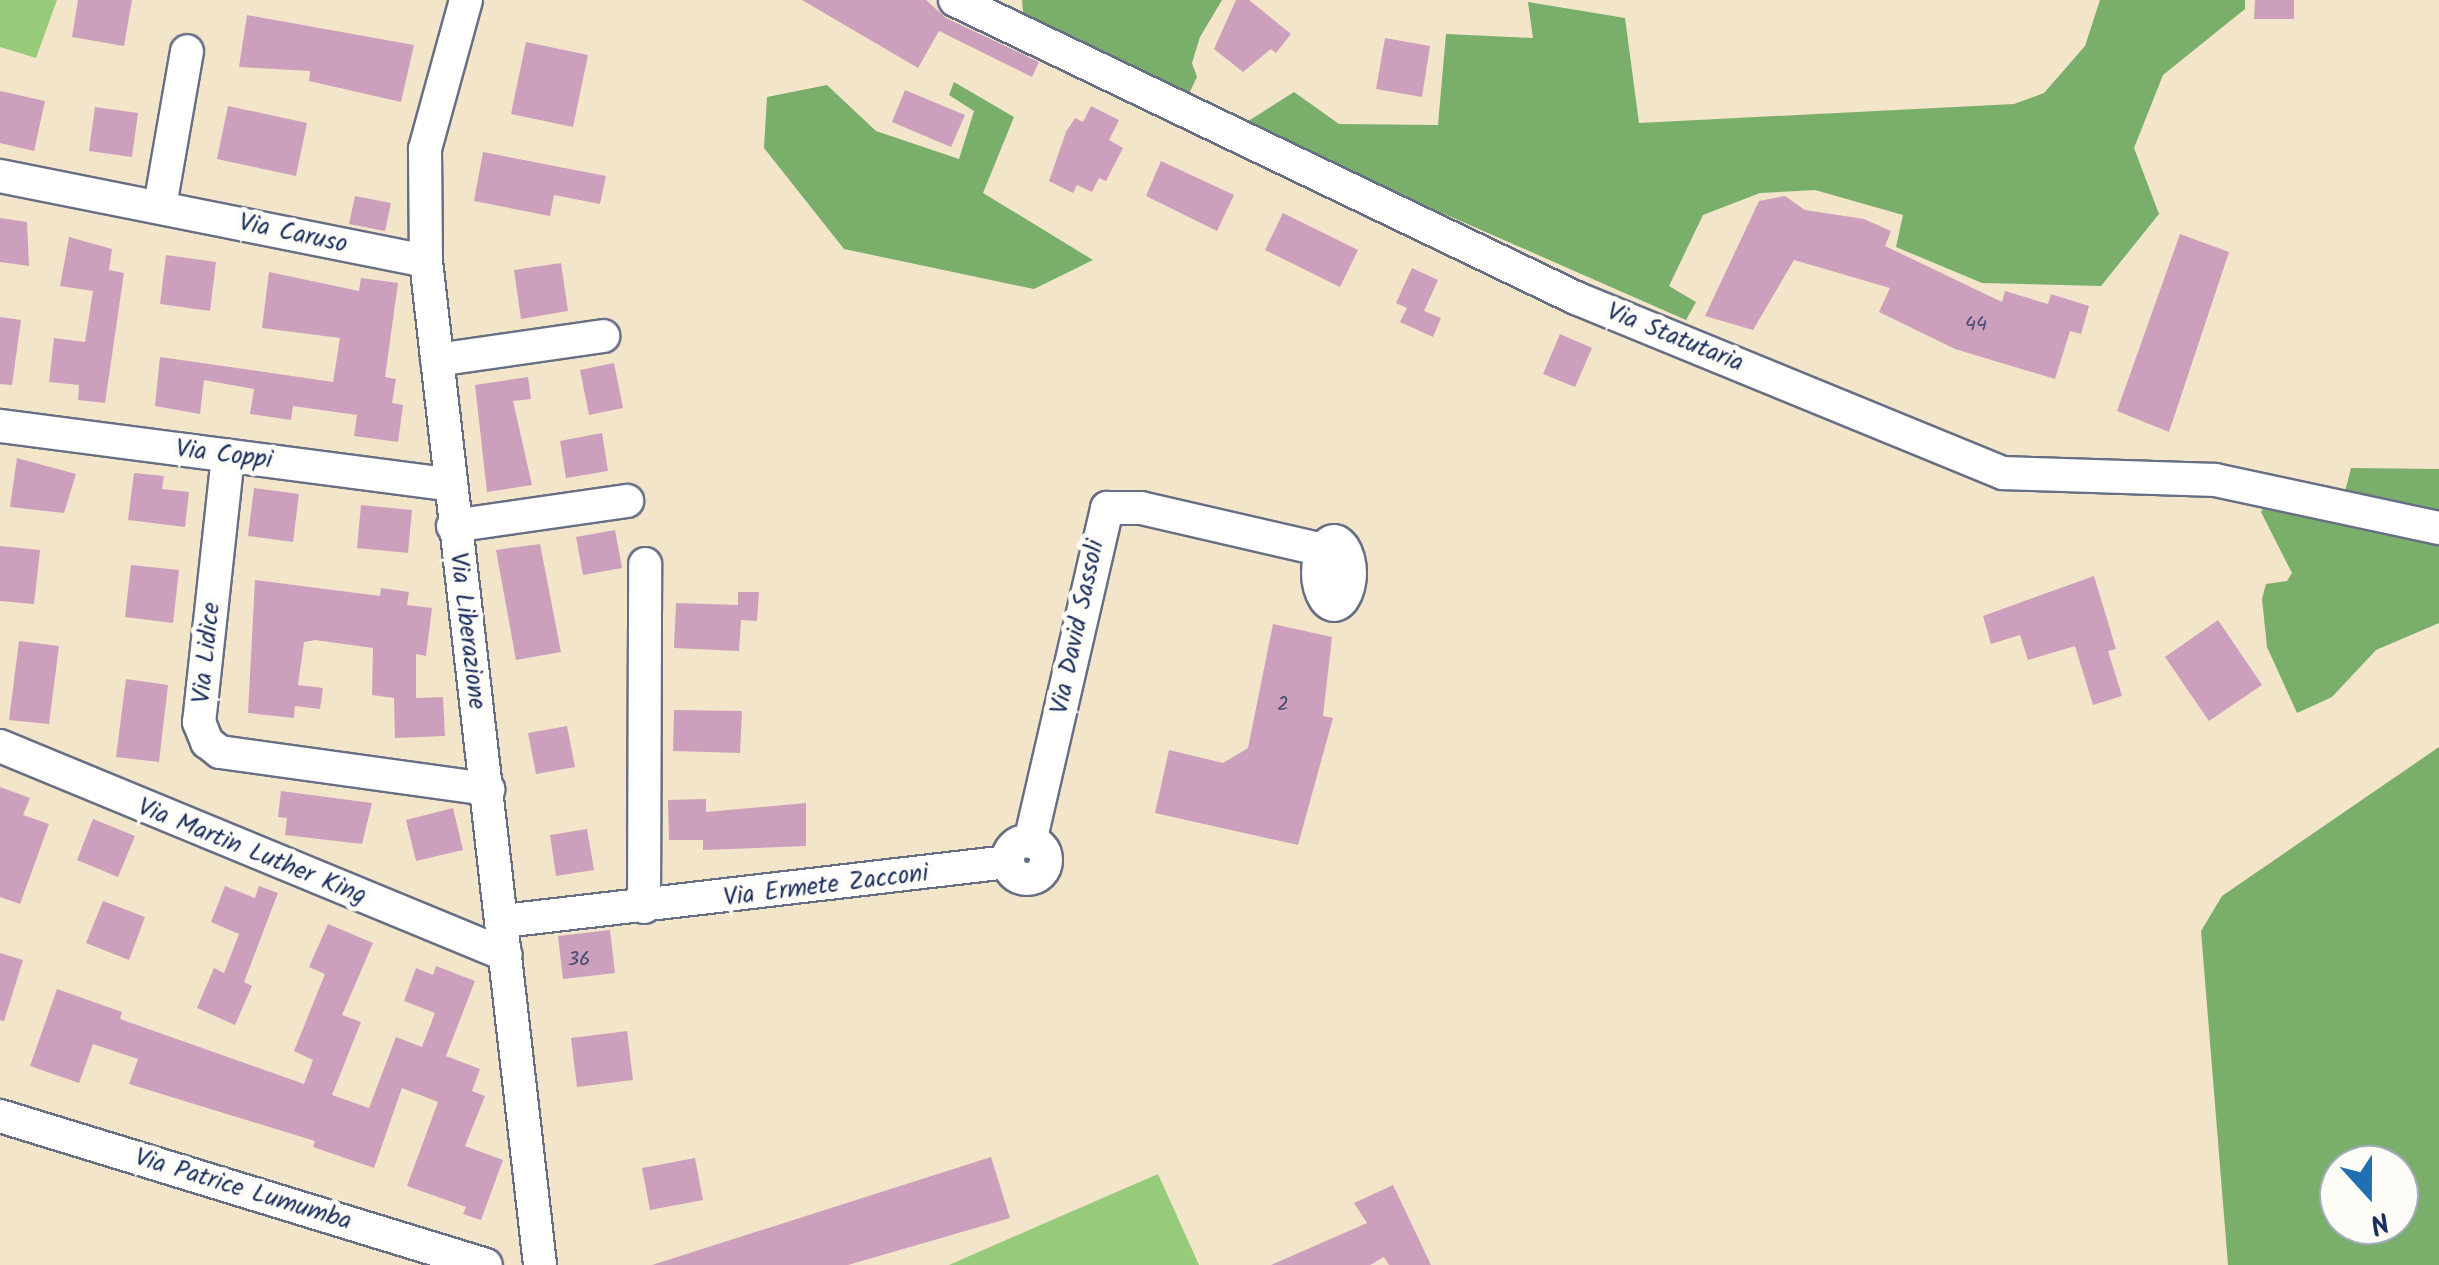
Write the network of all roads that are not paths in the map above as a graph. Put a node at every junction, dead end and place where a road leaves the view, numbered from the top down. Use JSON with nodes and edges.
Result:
{"nodes":[{"id":1,"x":466,"y":0,"type":"edge"},
{"id":2,"x":955,"y":0,"type":"edge"},
{"id":3,"x":1005,"y":11,"type":"edge"},
{"id":4,"x":187,"y":51,"type":"dead end"},
{"id":5,"x":0,"y":176,"type":"edge"},
{"id":6,"x":160,"y":206,"type":"junction"},
{"id":7,"x":426,"y":262,"type":"junction"},
{"id":8,"x":603,"y":336,"type":"dead end"},
{"id":9,"x":436,"y":360,"type":"junction"},
{"id":10,"x":0,"y":426,"type":"edge"},
{"id":11,"x":228,"y":456,"type":"junction"},
{"id":12,"x":448,"y":484,"type":"junction"},
{"id":13,"x":627,"y":501,"type":"dead end"},
{"id":14,"x":453,"y":526,"type":"junction"},
{"id":15,"x":2439,"y":528,"type":"edge"},
{"id":16,"x":1319,"y":549,"type":"dead end"},
{"id":17,"x":645,"y":564,"type":"dead end"},
{"id":18,"x":0,"y":746,"type":"edge"},
{"id":19,"x":488,"y":789,"type":"junction"},
{"id":20,"x":1019,"y":852,"type":"joint"},
{"id":21,"x":644,"y":907,"type":"junction"},
{"id":22,"x":504,"y":920,"type":"junction"},
{"id":23,"x":506,"y":955,"type":"junction"},
{"id":24,"x":0,"y":1116,"type":"edge"},
{"id":25,"x":486,"y":1265,"type":"edge"},
{"id":26,"x":540,"y":1265,"type":"edge"}],
"edges":[{"from":1,"to":7,"type":"street","name":"Via Liberazione"},
{"from":2,"to":3,"type":"street","name":"Via Statutaria"},
{"from":3,"to":15,"type":"street","name":"Via Statutaria"},
{"from":4,"to":6,"type":"street"},
{"from":5,"to":6,"type":"street","name":"Via Caruso"},
{"from":6,"to":7,"type":"street","name":"Via Caruso"},
{"from":7,"to":9,"type":"street","name":"Via Liberazione"},
{"from":8,"to":9,"type":"street"},
{"from":9,"to":12,"type":"street","name":"Via Liberazione"},
{"from":10,"to":11,"type":"street","name":"Via Coppi"},
{"from":11,"to":12,"type":"street","name":"Via Coppi"},
{"from":11,"to":19,"type":"street","name":"Via Lidice"},
{"from":12,"to":14,"type":"street","name":"Via Liberazione"},
{"from":13,"to":14,"type":"street"},
{"from":14,"to":19,"type":"street","name":"Via Liberazione"},
{"from":16,"to":20,"type":"street","name":"Via David Sassoli"},
{"from":17,"to":21,"type":"street"},
{"from":18,"to":23,"type":"street","name":"Via Martin Luther King"},
{"from":19,"to":22,"type":"street","name":"Via Liberazione"},
{"from":20,"to":21,"type":"street","name":"Via Ermete Zacconi"},
{"from":21,"to":22,"type":"street","name":"Via Ermete Zacconi"},
{"from":22,"to":23,"type":"street","name":"Via Liberazione"},
{"from":23,"to":26,"type":"street","name":"Via Liberazione"},
{"from":24,"to":25,"type":"street","name":"Via Patrice Lumumba"}]}
